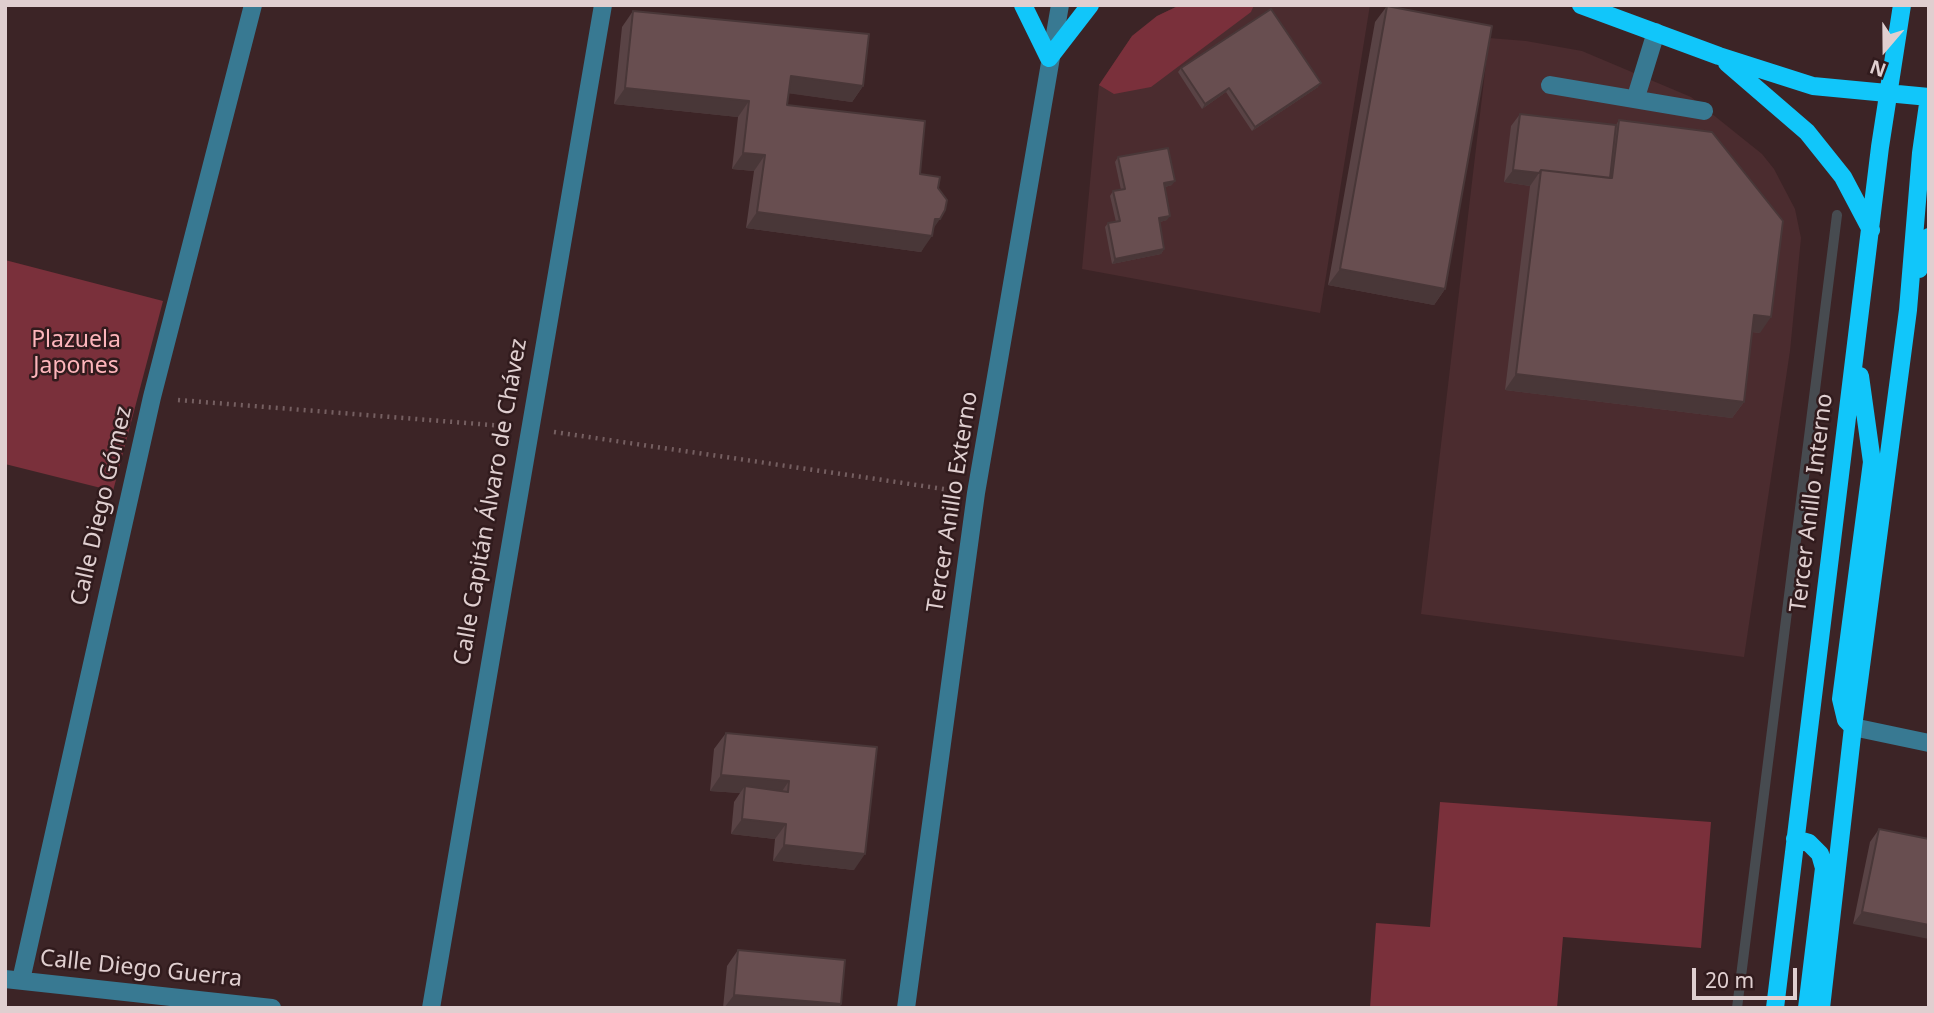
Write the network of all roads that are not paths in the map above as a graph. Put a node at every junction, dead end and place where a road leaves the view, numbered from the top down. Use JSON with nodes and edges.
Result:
{"nodes":[{"id":1,"x":253,"y":5,"type":"edge"},
{"id":2,"x":603,"y":5,"type":"edge"},
{"id":3,"x":1023,"y":5,"type":"edge"},
{"id":4,"x":1060,"y":5,"type":"edge"},
{"id":5,"x":1090,"y":5,"type":"edge"},
{"id":6,"x":1581,"y":5,"type":"edge"},
{"id":7,"x":1902,"y":5,"type":"edge"},
{"id":8,"x":1656,"y":32,"type":"junction"},
{"id":9,"x":1719,"y":56,"type":"junction"},
{"id":10,"x":1049,"y":58,"type":"junction"},
{"id":11,"x":1550,"y":85,"type":"dead end"},
{"id":12,"x":1888,"y":93,"type":"junction"},
{"id":13,"x":1636,"y":97,"type":"junction"},
{"id":14,"x":1929,"y":97,"type":"edge"},
{"id":15,"x":1704,"y":111,"type":"dead end"},
{"id":16,"x":1871,"y":230,"type":"junction"},
{"id":17,"x":1929,"y":237,"type":"edge"},
{"id":18,"x":1908,"y":310,"type":"junction"},
{"id":19,"x":1856,"y":352,"type":"junction"},
{"id":20,"x":1853,"y":726,"type":"junction"},
{"id":21,"x":1929,"y":743,"type":"edge"},
{"id":22,"x":1795,"y":839,"type":"junction"},
{"id":23,"x":13,"y":980,"type":"edge"},
{"id":24,"x":1777,"y":985,"type":"junction"},
{"id":25,"x":272,"y":1008,"type":"edge"},
{"id":26,"x":431,"y":1008,"type":"edge"},
{"id":27,"x":906,"y":1008,"type":"edge"},
{"id":28,"x":1775,"y":1008,"type":"edge"},
{"id":29,"x":1781,"y":1008,"type":"edge"},
{"id":30,"x":1807,"y":1008,"type":"edge"},
{"id":31,"x":1821,"y":1008,"type":"edge"}],
"edges":[{"from":1,"to":23,"type":"street","name":"Calle Diego Gómez"},
{"from":2,"to":26,"type":"street","name":"Calle Capitán Álvaro de Chávez"},
{"from":3,"to":10,"type":"main road"},
{"from":4,"to":10,"type":"street","name":"Tercer Anillo Externo"},
{"from":5,"to":10,"type":"main road"},
{"from":6,"to":8,"type":"main road"},
{"from":7,"to":12,"type":"main road","name":"Tercer Anillo Interno"},
{"from":8,"to":9,"type":"main road"},
{"from":8,"to":13,"type":"street"},
{"from":9,"to":12,"type":"main road"},
{"from":9,"to":16,"type":"main road"},
{"from":10,"to":27,"type":"street","name":"Tercer Anillo Externo"},
{"from":11,"to":13,"type":"street"},
{"from":12,"to":14,"type":"main road"},
{"from":12,"to":16,"type":"main road","name":"Tercer Anillo Interno"},
{"from":13,"to":15,"type":"street"},
{"from":14,"to":18,"type":"main road"},
{"from":16,"to":19,"type":"main road","name":"Tercer Anillo Interno"},
{"from":17,"to":18,"type":"main road"},
{"from":18,"to":20,"type":"main road"},
{"from":19,"to":20,"type":"main road"},
{"from":19,"to":22,"type":"main road","name":"Tercer Anillo Interno"},
{"from":20,"to":21,"type":"street"},
{"from":20,"to":31,"type":"main road"},
{"from":22,"to":24,"type":"main road","name":"Tercer Anillo Interno"},
{"from":22,"to":30,"type":"main road"},
{"from":23,"to":25,"type":"street","name":"Calle Diego Guerra"},
{"from":24,"to":28,"type":"main road","name":"Tercer Anillo Interno"},
{"from":24,"to":29,"type":"main road"}]}
